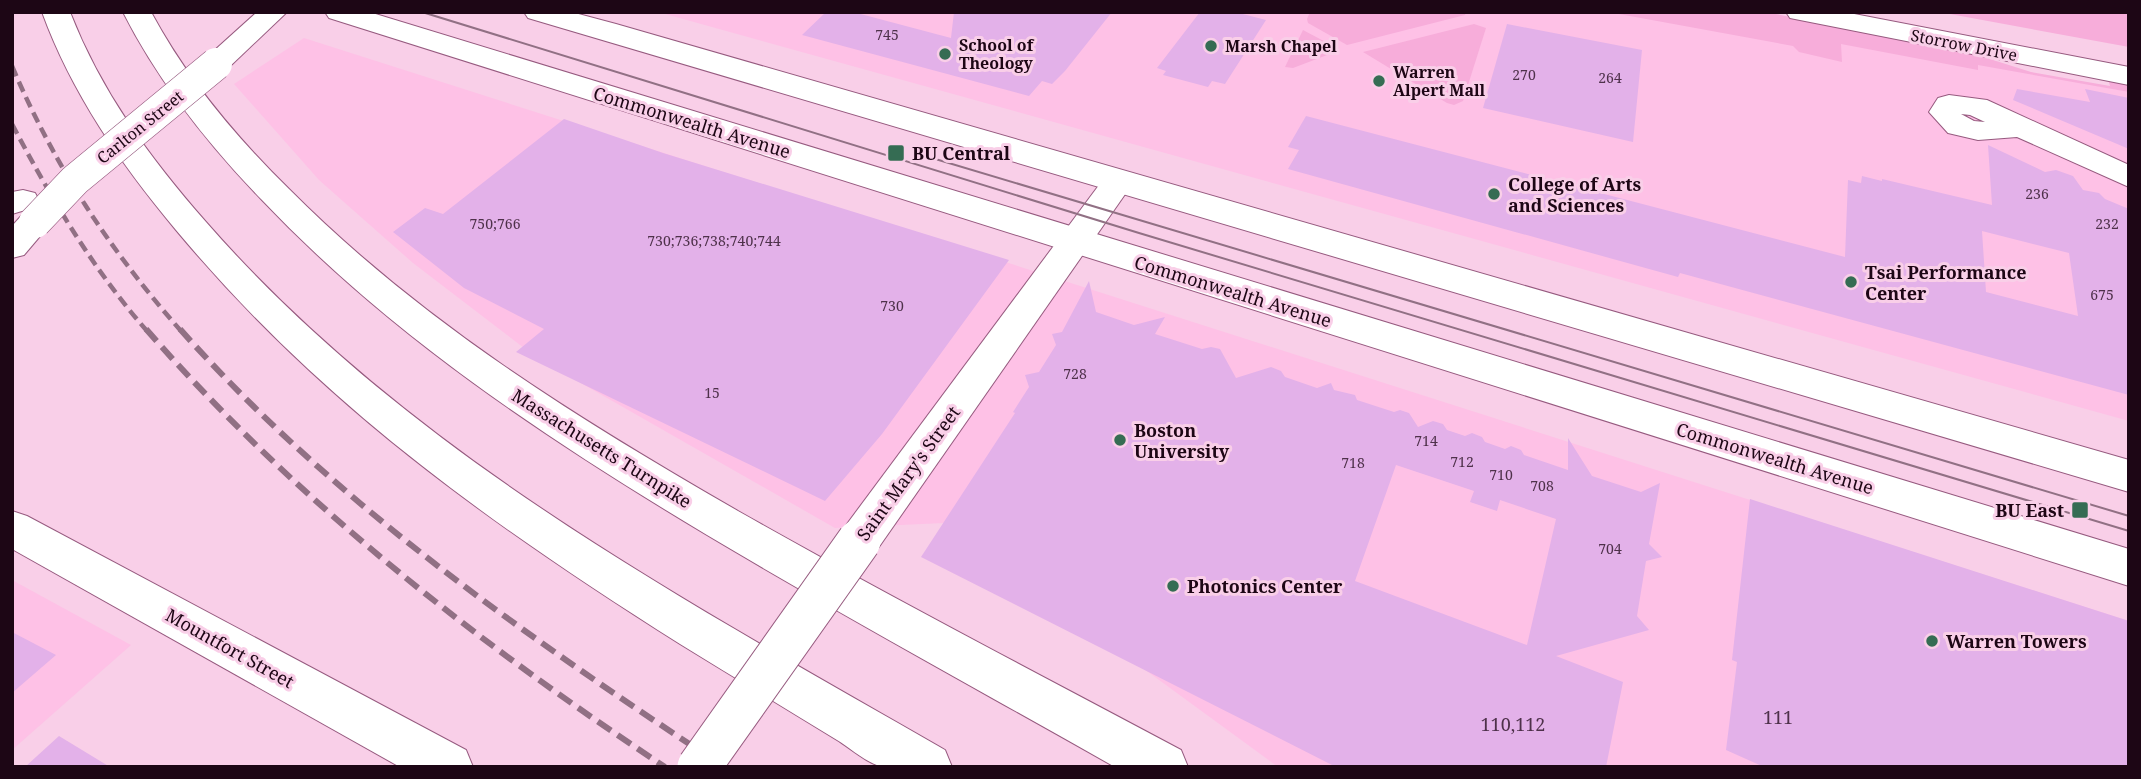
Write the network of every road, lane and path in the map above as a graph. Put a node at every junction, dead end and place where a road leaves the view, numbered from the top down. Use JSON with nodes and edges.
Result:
{"nodes":[{"id":1,"x":56,"y":12,"type":"edge"},
{"id":2,"x":137,"y":12,"type":"edge"},
{"id":3,"x":273,"y":12,"type":"edge"},
{"id":4,"x":339,"y":12,"type":"edge"},
{"id":5,"x":538,"y":12,"type":"edge"},
{"id":6,"x":1800,"y":12,"type":"edge"},
{"id":7,"x":1894,"y":12,"type":"edge"},
{"id":8,"x":2129,"y":56,"type":"edge"},
{"id":9,"x":2129,"y":76,"type":"edge"},
{"id":10,"x":2020,"y":127,"type":"dead end"},
{"id":11,"x":2129,"y":177,"type":"edge"},
{"id":12,"x":1119,"y":180,"type":"junction"},
{"id":13,"x":20,"y":224,"type":"edge"},
{"id":14,"x":1075,"y":241,"type":"junction"},
{"id":15,"x":2129,"y":477,"type":"edge"},
{"id":16,"x":12,"y":528,"type":"edge"},
{"id":17,"x":2129,"y":568,"type":"edge"},
{"id":18,"x":448,"y":767,"type":"edge"},
{"id":19,"x":699,"y":767,"type":"edge"},
{"id":20,"x":927,"y":767,"type":"edge"},
{"id":21,"x":1163,"y":767,"type":"edge"}],
"edges":[{"from":1,"to":20,"type":"main road"},
{"from":2,"to":21,"type":"main road","name":"Massachusetts Turnpike"},
{"from":3,"to":13,"type":"main road","name":"Carlton Street","bridge":true},
{"from":4,"to":14,"type":"main road","name":"Commonwealth Avenue"},
{"from":5,"to":12,"type":"main road"},
{"from":6,"to":9,"type":"main road","name":"Storrow Drive"},
{"from":7,"to":8,"type":"main road","name":"Storrow Drive"},
{"from":10,"to":11,"type":"main road"},
{"from":12,"to":14,"type":"main road","name":"Saint Mary's Street"},
{"from":12,"to":15,"type":"main road"},
{"from":14,"to":17,"type":"main road","name":"Commonwealth Avenue"},
{"from":14,"to":19,"type":"main road","name":"Saint Mary's Street","bridge":true},
{"from":16,"to":18,"type":"main road","name":"Mountfort Street"}]}
